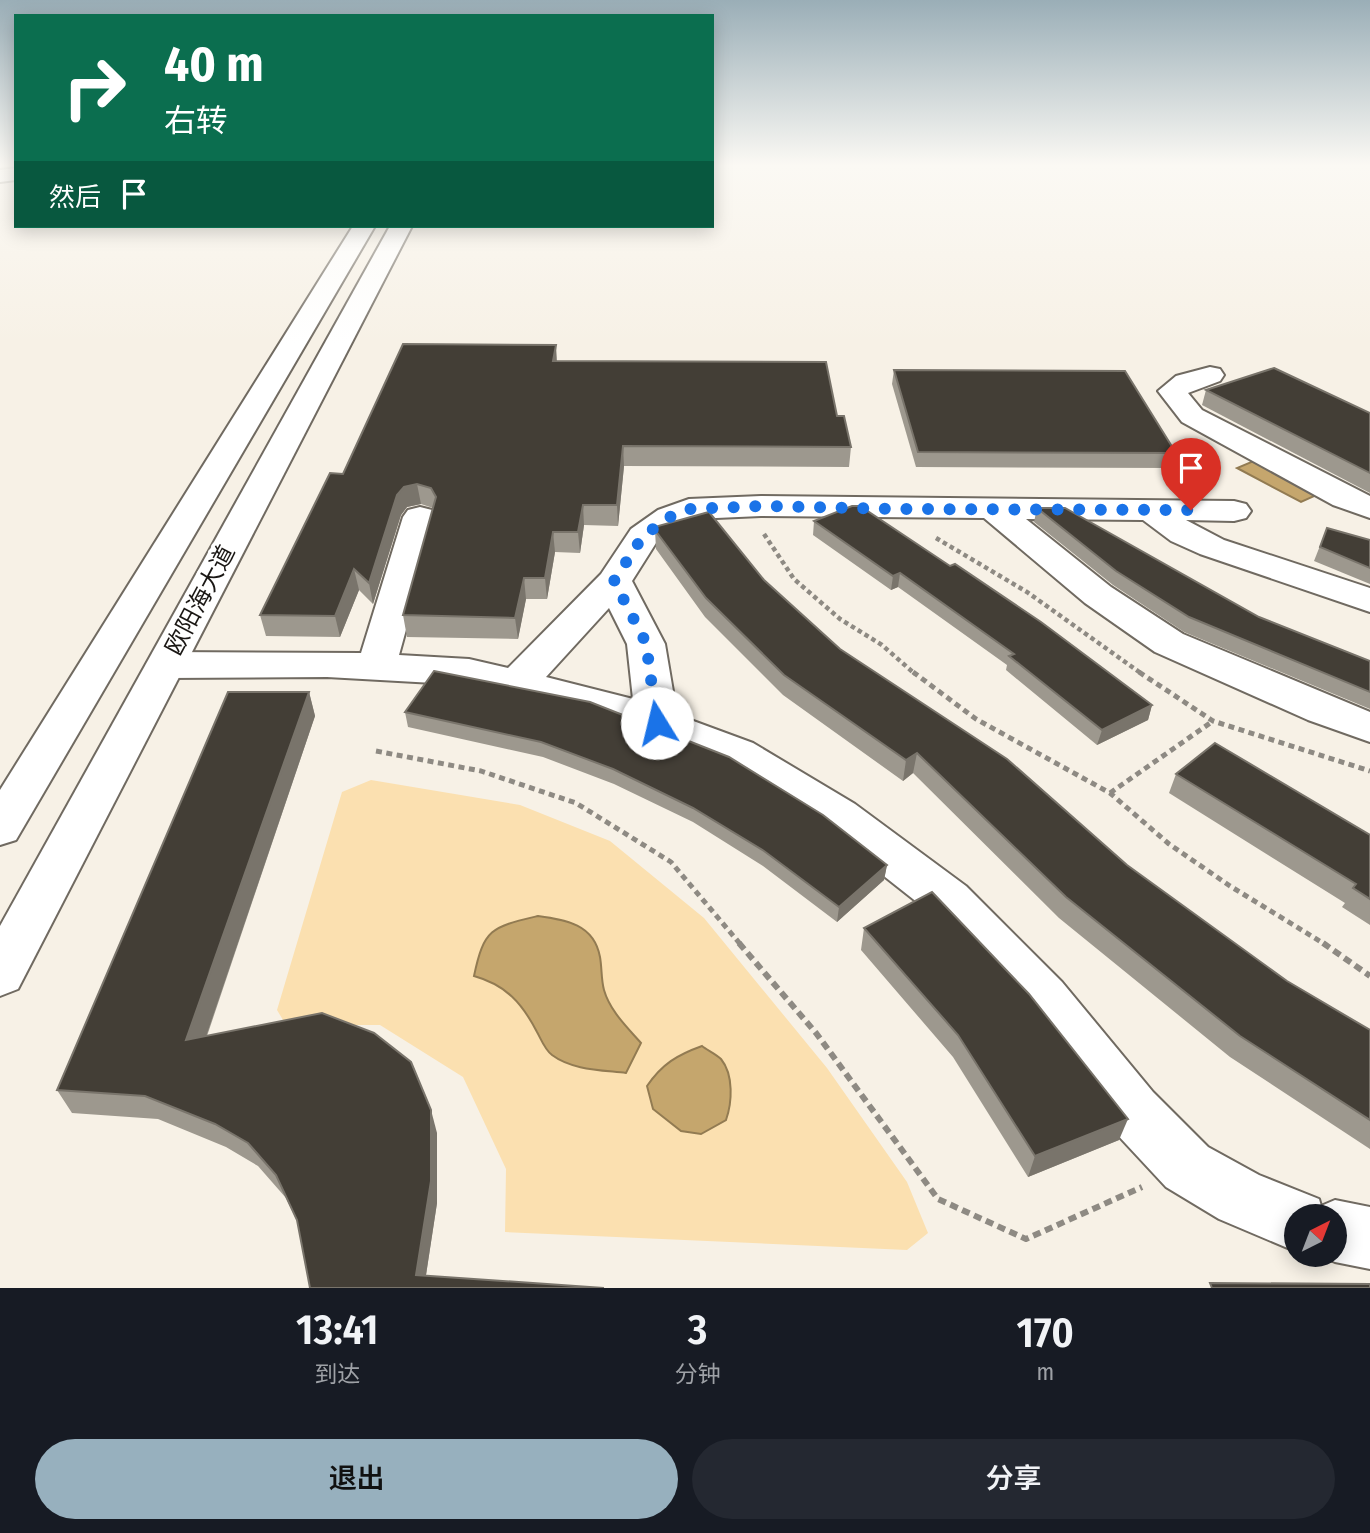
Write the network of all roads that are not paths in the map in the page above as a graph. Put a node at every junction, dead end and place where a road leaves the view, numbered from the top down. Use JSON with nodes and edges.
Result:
{"nodes":[{"id":1,"x":363,"y":228,"type":"edge"},
{"id":2,"x":400,"y":228,"type":"edge"},
{"id":3,"x":1210,"y":375,"type":"dead end"},
{"id":4,"x":992,"y":508,"type":"junction"},
{"id":5,"x":1148,"y":508,"type":"junction"},
{"id":6,"x":1370,"y":508,"type":"edge"},
{"id":7,"x":1234,"y":511,"type":"dead end"},
{"id":8,"x":420,"y":517,"type":"dead end"},
{"id":9,"x":614,"y":581,"type":"junction"},
{"id":10,"x":1370,"y":601,"type":"edge"},
{"id":11,"x":166,"y":665,"type":"junction"},
{"id":12,"x":376,"y":667,"type":"junction"},
{"id":13,"x":517,"y":683,"type":"junction"},
{"id":14,"x":657,"y":723,"type":"junction"},
{"id":15,"x":1370,"y":727,"type":"edge"},
{"id":16,"x":0,"y":828,"type":"edge"},
{"id":17,"x":0,"y":974,"type":"edge"},
{"id":18,"x":1284,"y":1216,"type":"edge"},
{"id":19,"x":1348,"y":1234,"type":"edge"},
{"id":20,"x":1370,"y":1238,"type":"edge"}],
"edges":[{"from":1,"to":16,"type":"main road","name":"欧阳海大道"},
{"from":2,"to":11,"type":"main road","name":"欧阳海大道"},
{"from":3,"to":6,"type":"main road"},
{"from":4,"to":5,"type":"main road"},
{"from":4,"to":9,"type":"main road"},
{"from":4,"to":15,"type":"main road"},
{"from":5,"to":7,"type":"main road"},
{"from":5,"to":10,"type":"main road"},
{"from":8,"to":12,"type":"main road"},
{"from":9,"to":13,"type":"main road"},
{"from":9,"to":14,"type":"main road"},
{"from":11,"to":12,"type":"main road"},
{"from":11,"to":17,"type":"main road","name":"欧阳海大道"},
{"from":12,"to":13,"type":"main road"},
{"from":13,"to":14,"type":"main road"},
{"from":14,"to":18,"type":"main road"},
{"from":19,"to":20,"type":"main road"}]}
